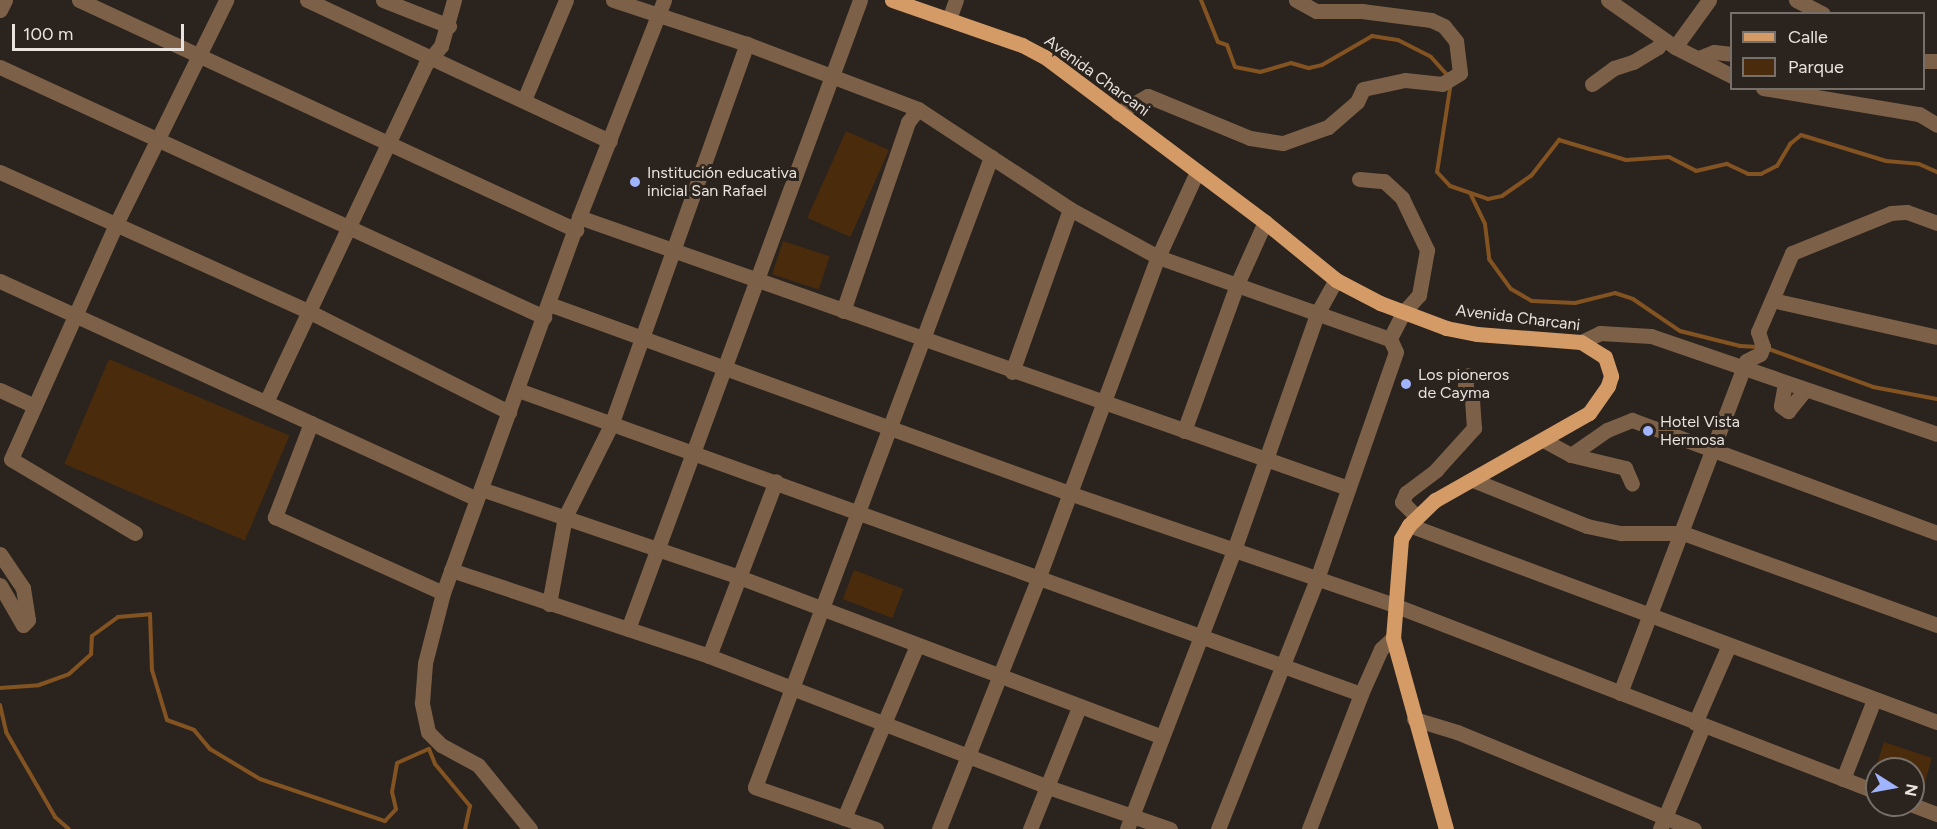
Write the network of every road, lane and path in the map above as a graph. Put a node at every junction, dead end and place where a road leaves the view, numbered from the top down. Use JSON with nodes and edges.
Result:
{"nodes":[{"id":1,"x":5,"y":0,"type":"edge"},
{"id":2,"x":79,"y":0,"type":"edge"},
{"id":3,"x":226,"y":0,"type":"edge"},
{"id":4,"x":307,"y":0,"type":"edge"},
{"id":5,"x":383,"y":0,"type":"edge"},
{"id":6,"x":454,"y":0,"type":"edge"},
{"id":7,"x":566,"y":0,"type":"edge"},
{"id":8,"x":613,"y":0,"type":"edge"},
{"id":9,"x":664,"y":0,"type":"edge"},
{"id":10,"x":860,"y":0,"type":"edge"},
{"id":11,"x":892,"y":0,"type":"edge"},
{"id":12,"x":956,"y":0,"type":"edge"},
{"id":13,"x":1296,"y":0,"type":"edge"},
{"id":14,"x":1608,"y":0,"type":"edge"},
{"id":15,"x":1709,"y":0,"type":"edge"},
{"id":16,"x":1796,"y":0,"type":"edge"},
{"id":17,"x":0,"y":10,"type":"edge"},
{"id":18,"x":1818,"y":12,"type":"edge"},
{"id":19,"x":658,"y":18,"type":"junction"},
{"id":20,"x":949,"y":19,"type":"junction"},
{"id":21,"x":449,"y":26,"type":"junction"},
{"id":22,"x":1669,"y":43,"type":"junction"},
{"id":23,"x":747,"y":44,"type":"junction"},
{"id":24,"x":1730,"y":54,"type":"edge"},
{"id":25,"x":433,"y":56,"type":"junction"},
{"id":26,"x":199,"y":58,"type":"junction"},
{"id":27,"x":1700,"y":58,"type":"junction"},
{"id":28,"x":0,"y":68,"type":"edge"},
{"id":29,"x":1730,"y":75,"type":"edge"},
{"id":30,"x":831,"y":76,"type":"junction"},
{"id":31,"x":1592,"y":84,"type":"dead end"},
{"id":32,"x":1771,"y":90,"type":"edge"},
{"id":33,"x":524,"y":100,"type":"junction"},
{"id":34,"x":918,"y":109,"type":"junction"},
{"id":35,"x":1118,"y":113,"type":"junction"},
{"id":36,"x":1937,"y":124,"type":"edge"},
{"id":37,"x":156,"y":141,"type":"junction"},
{"id":38,"x":389,"y":141,"type":"junction"},
{"id":39,"x":610,"y":141,"type":"junction"},
{"id":40,"x":991,"y":157,"type":"junction"},
{"id":41,"x":0,"y":172,"type":"edge"},
{"id":42,"x":1197,"y":172,"type":"junction"},
{"id":43,"x":1359,"y":179,"type":"dead end"},
{"id":44,"x":1070,"y":209,"type":"junction"},
{"id":45,"x":1265,"y":222,"type":"junction"},
{"id":46,"x":1937,"y":223,"type":"edge"},
{"id":47,"x":577,"y":224,"type":"junction"},
{"id":48,"x":115,"y":226,"type":"junction"},
{"id":49,"x":350,"y":230,"type":"junction"},
{"id":50,"x":672,"y":251,"type":"junction"},
{"id":51,"x":1158,"y":257,"type":"junction"},
{"id":52,"x":756,"y":280,"type":"junction"},
{"id":53,"x":1336,"y":280,"type":"junction"},
{"id":54,"x":0,"y":281,"type":"edge"},
{"id":55,"x":1238,"y":282,"type":"junction"},
{"id":56,"x":1772,"y":300,"type":"junction"},
{"id":57,"x":843,"y":310,"type":"junction"},
{"id":58,"x":547,"y":311,"type":"junction"},
{"id":59,"x":310,"y":312,"type":"junction"},
{"id":60,"x":1318,"y":312,"type":"junction"},
{"id":61,"x":1403,"y":313,"type":"junction"},
{"id":62,"x":75,"y":315,"type":"junction"},
{"id":63,"x":641,"y":336,"type":"junction"},
{"id":64,"x":1937,"y":337,"type":"edge"},
{"id":65,"x":1390,"y":339,"type":"junction"},
{"id":66,"x":920,"y":340,"type":"junction"},
{"id":67,"x":1581,"y":342,"type":"junction"},
{"id":68,"x":725,"y":365,"type":"junction"},
{"id":69,"x":1744,"y":367,"type":"junction"},
{"id":70,"x":1012,"y":372,"type":"junction"},
{"id":71,"x":1468,"y":375,"type":"dead end"},
{"id":72,"x":1785,"y":382,"type":"junction"},
{"id":73,"x":0,"y":390,"type":"edge"},
{"id":74,"x":518,"y":390,"type":"junction"},
{"id":75,"x":1805,"y":390,"type":"junction"},
{"id":76,"x":266,"y":402,"type":"junction"},
{"id":77,"x":1103,"y":403,"type":"junction"},
{"id":78,"x":34,"y":406,"type":"junction"},
{"id":79,"x":509,"y":412,"type":"junction"},
{"id":80,"x":312,"y":423,"type":"junction"},
{"id":81,"x":611,"y":425,"type":"junction"},
{"id":82,"x":889,"y":426,"type":"junction"},
{"id":83,"x":1184,"y":431,"type":"junction"},
{"id":84,"x":1937,"y":434,"type":"edge"},
{"id":85,"x":1543,"y":440,"type":"junction"},
{"id":86,"x":695,"y":452,"type":"junction"},
{"id":87,"x":1714,"y":453,"type":"junction"},
{"id":88,"x":1571,"y":455,"type":"junction"},
{"id":89,"x":1266,"y":460,"type":"junction"},
{"id":90,"x":1440,"y":467,"type":"junction"},
{"id":91,"x":1473,"y":480,"type":"junction"},
{"id":92,"x":776,"y":481,"type":"junction"},
{"id":93,"x":1632,"y":484,"type":"dead end"},
{"id":94,"x":1348,"y":488,"type":"junction"},
{"id":95,"x":1069,"y":493,"type":"junction"},
{"id":96,"x":479,"y":494,"type":"junction"},
{"id":97,"x":1446,"y":494,"type":"junction"},
{"id":98,"x":857,"y":510,"type":"junction"},
{"id":99,"x":565,"y":517,"type":"junction"},
{"id":100,"x":1413,"y":521,"type":"junction"},
{"id":101,"x":1683,"y":532,"type":"junction"},
{"id":102,"x":135,"y":533,"type":"dead end"},
{"id":103,"x":1937,"y":533,"type":"edge"},
{"id":104,"x":659,"y":550,"type":"junction"},
{"id":105,"x":1234,"y":550,"type":"junction"},
{"id":106,"x":0,"y":554,"type":"edge"},
{"id":107,"x":451,"y":570,"type":"junction"},
{"id":108,"x":739,"y":577,"type":"junction"},
{"id":109,"x":1038,"y":579,"type":"junction"},
{"id":110,"x":1317,"y":579,"type":"junction"},
{"id":111,"x":0,"y":585,"type":"edge"},
{"id":112,"x":443,"y":592,"type":"junction"},
{"id":113,"x":549,"y":604,"type":"junction"},
{"id":114,"x":1394,"y":604,"type":"junction"},
{"id":115,"x":822,"y":608,"type":"junction"},
{"id":116,"x":1650,"y":616,"type":"junction"},
{"id":117,"x":1937,"y":625,"type":"edge"},
{"id":118,"x":628,"y":628,"type":"junction"},
{"id":119,"x":1202,"y":637,"type":"junction"},
{"id":120,"x":1393,"y":638,"type":"junction"},
{"id":121,"x":917,"y":645,"type":"junction"},
{"id":122,"x":1729,"y":645,"type":"junction"},
{"id":123,"x":710,"y":656,"type":"junction"},
{"id":124,"x":1282,"y":665,"type":"junction"},
{"id":125,"x":997,"y":677,"type":"junction"},
{"id":126,"x":789,"y":686,"type":"junction"},
{"id":127,"x":1620,"y":693,"type":"junction"},
{"id":128,"x":1361,"y":694,"type":"junction"},
{"id":129,"x":1874,"y":700,"type":"junction"},
{"id":130,"x":1079,"y":707,"type":"junction"},
{"id":131,"x":1414,"y":719,"type":"junction"},
{"id":132,"x":885,"y":721,"type":"junction"},
{"id":133,"x":1937,"y":722,"type":"edge"},
{"id":134,"x":1699,"y":724,"type":"junction"},
{"id":135,"x":1162,"y":737,"type":"junction"},
{"id":136,"x":969,"y":756,"type":"junction"},
{"id":137,"x":1843,"y":779,"type":"junction"},
{"id":138,"x":1048,"y":787,"type":"junction"},
{"id":139,"x":1865,"y":787,"type":"edge"},
{"id":140,"x":844,"y":818,"type":"junction"},
{"id":141,"x":1129,"y":823,"type":"edge"},
{"id":142,"x":1662,"y":823,"type":"edge"},
{"id":143,"x":1448,"y":828,"type":"edge"},
{"id":144,"x":530,"y":829,"type":"edge"},
{"id":145,"x":876,"y":829,"type":"edge"},
{"id":146,"x":939,"y":829,"type":"edge"},
{"id":147,"x":1030,"y":829,"type":"edge"},
{"id":148,"x":1170,"y":829,"type":"edge"},
{"id":149,"x":1218,"y":829,"type":"edge"},
{"id":150,"x":1309,"y":829,"type":"edge"},
{"id":151,"x":1694,"y":829,"type":"edge"}],
"edges":[{"from":1,"to":17,"type":"street"},
{"from":2,"to":26,"type":"street"},
{"from":3,"to":26,"type":"street"},
{"from":4,"to":25,"type":"street"},
{"from":5,"to":21,"type":"street"},
{"from":6,"to":21,"type":"street"},
{"from":7,"to":33,"type":"street"},
{"from":8,"to":19,"type":"street"},
{"from":9,"to":19,"type":"street"},
{"from":10,"to":30,"type":"street"},
{"from":11,"to":20,"type":"main road","name":"Avenida Charcani"},
{"from":12,"to":20,"type":"street"},
{"from":13,"to":35,"type":"street"},
{"from":14,"to":22,"type":"street"},
{"from":15,"to":22,"type":"street"},
{"from":16,"to":18,"type":"street"},
{"from":19,"to":23,"type":"street"},
{"from":19,"to":39,"type":"street"},
{"from":20,"to":35,"type":"main road","name":"Avenida Charcani"},
{"from":21,"to":25,"type":"street"},
{"from":22,"to":27,"type":"street"},
{"from":22,"to":31,"type":"street"},
{"from":23,"to":30,"type":"street"},
{"from":23,"to":50,"type":"street"},
{"from":24,"to":27,"type":"street"},
{"from":25,"to":33,"type":"street"},
{"from":25,"to":38,"type":"street"},
{"from":26,"to":37,"type":"street"},
{"from":26,"to":38,"type":"street"},
{"from":27,"to":29,"type":"street"},
{"from":28,"to":37,"type":"street"},
{"from":30,"to":34,"type":"street"},
{"from":30,"to":52,"type":"street"},
{"from":32,"to":36,"type":"street"},
{"from":33,"to":39,"type":"street"},
{"from":34,"to":40,"type":"street"},
{"from":34,"to":57,"type":"street"},
{"from":35,"to":42,"type":"main road","name":"Avenida Charcani"},
{"from":37,"to":48,"type":"street"},
{"from":37,"to":49,"type":"street"},
{"from":38,"to":47,"type":"street"},
{"from":38,"to":49,"type":"street"},
{"from":39,"to":47,"type":"street"},
{"from":40,"to":44,"type":"street"},
{"from":40,"to":66,"type":"street"},
{"from":41,"to":48,"type":"street"},
{"from":42,"to":45,"type":"main road","name":"Avenida Charcani"},
{"from":42,"to":51,"type":"street"},
{"from":43,"to":61,"type":"street"},
{"from":44,"to":51,"type":"street"},
{"from":44,"to":70,"type":"street"},
{"from":45,"to":53,"type":"main road","name":"Avenida Charcani"},
{"from":45,"to":55,"type":"street"},
{"from":46,"to":56,"type":"street"},
{"from":47,"to":50,"type":"street"},
{"from":47,"to":58,"type":"street"},
{"from":48,"to":59,"type":"street"},
{"from":48,"to":62,"type":"street"},
{"from":49,"to":58,"type":"street"},
{"from":49,"to":59,"type":"street"},
{"from":50,"to":52,"type":"street"},
{"from":50,"to":63,"type":"street"},
{"from":51,"to":55,"type":"street"},
{"from":51,"to":77,"type":"street"},
{"from":52,"to":57,"type":"street"},
{"from":52,"to":68,"type":"street"},
{"from":53,"to":60,"type":"street"},
{"from":53,"to":61,"type":"main road","name":"Avenida Charcani"},
{"from":54,"to":62,"type":"street"},
{"from":55,"to":60,"type":"street"},
{"from":55,"to":83,"type":"street"},
{"from":56,"to":64,"type":"street"},
{"from":56,"to":69,"type":"street"},
{"from":57,"to":66,"type":"street"},
{"from":58,"to":63,"type":"street"},
{"from":58,"to":74,"type":"street"},
{"from":59,"to":76,"type":"street"},
{"from":59,"to":79,"type":"street"},
{"from":60,"to":65,"type":"street"},
{"from":60,"to":89,"type":"street"},
{"from":61,"to":65,"type":"street"},
{"from":61,"to":67,"type":"main road","name":"Avenida Charcani"},
{"from":62,"to":76,"type":"street"},
{"from":62,"to":78,"type":"street"},
{"from":63,"to":68,"type":"street"},
{"from":63,"to":81,"type":"street"},
{"from":65,"to":94,"type":"street"},
{"from":66,"to":70,"type":"street"},
{"from":66,"to":82,"type":"street"},
{"from":67,"to":69,"type":"street"},
{"from":67,"to":85,"type":"main road","name":"Avenida Charcani"},
{"from":68,"to":82,"type":"street"},
{"from":68,"to":86,"type":"street"},
{"from":69,"to":72,"type":"street"},
{"from":69,"to":87,"type":"street"},
{"from":70,"to":77,"type":"street"},
{"from":71,"to":90,"type":"street"},
{"from":72,"to":75,"type":"street"},
{"from":72,"to":75,"type":"street"},
{"from":73,"to":78,"type":"street"},
{"from":74,"to":79,"type":"street"},
{"from":74,"to":81,"type":"street"},
{"from":75,"to":84,"type":"street"},
{"from":76,"to":80,"type":"street"},
{"from":77,"to":83,"type":"street"},
{"from":77,"to":95,"type":"street"},
{"from":78,"to":102,"type":"street"},
{"from":79,"to":96,"type":"street"},
{"from":80,"to":96,"type":"street"},
{"from":80,"to":112,"type":"street"},
{"from":81,"to":86,"type":"street"},
{"from":81,"to":99,"type":"street"},
{"from":82,"to":95,"type":"street"},
{"from":82,"to":98,"type":"street"},
{"from":83,"to":89,"type":"street"},
{"from":85,"to":88,"type":"street"},
{"from":85,"to":91,"type":"main road","name":"Avenida Charcani"},
{"from":86,"to":92,"type":"street"},
{"from":86,"to":104,"type":"street"},
{"from":87,"to":88,"type":"street"},
{"from":87,"to":101,"type":"street"},
{"from":87,"to":103,"type":"street"},
{"from":88,"to":93,"type":"street"},
{"from":89,"to":94,"type":"street"},
{"from":89,"to":105,"type":"street"},
{"from":90,"to":97,"type":"street"},
{"from":90,"to":100,"type":"street"},
{"from":91,"to":97,"type":"main road","name":"Avenida Charcani"},
{"from":91,"to":101,"type":"street"},
{"from":92,"to":98,"type":"street"},
{"from":92,"to":108,"type":"street"},
{"from":94,"to":110,"type":"street"},
{"from":95,"to":105,"type":"street"},
{"from":95,"to":109,"type":"street"},
{"from":96,"to":99,"type":"street"},
{"from":96,"to":107,"type":"street"},
{"from":97,"to":100,"type":"main road","name":"Avenida Charcani"},
{"from":98,"to":109,"type":"street"},
{"from":98,"to":115,"type":"street"},
{"from":99,"to":104,"type":"street"},
{"from":99,"to":113,"type":"street"},
{"from":100,"to":114,"type":"main road"},
{"from":100,"to":116,"type":"street"},
{"from":101,"to":116,"type":"street"},
{"from":101,"to":117,"type":"street"},
{"from":104,"to":108,"type":"street"},
{"from":104,"to":118,"type":"street"},
{"from":105,"to":110,"type":"street"},
{"from":105,"to":119,"type":"street"},
{"from":106,"to":111,"type":"street"},
{"from":107,"to":112,"type":"street"},
{"from":107,"to":113,"type":"street"},
{"from":108,"to":115,"type":"street"},
{"from":108,"to":123,"type":"street"},
{"from":109,"to":119,"type":"street"},
{"from":109,"to":125,"type":"street"},
{"from":110,"to":114,"type":"street"},
{"from":110,"to":124,"type":"street"},
{"from":112,"to":144,"type":"street"},
{"from":113,"to":118,"type":"street"},
{"from":114,"to":120,"type":"main road"},
{"from":114,"to":127,"type":"street"},
{"from":115,"to":121,"type":"street"},
{"from":115,"to":126,"type":"street"},
{"from":116,"to":122,"type":"street"},
{"from":116,"to":127,"type":"street"},
{"from":118,"to":123,"type":"street"},
{"from":119,"to":124,"type":"street"},
{"from":119,"to":135,"type":"street"},
{"from":120,"to":128,"type":"street"},
{"from":120,"to":131,"type":"main road"},
{"from":121,"to":125,"type":"street"},
{"from":121,"to":132,"type":"street"},
{"from":122,"to":129,"type":"street"},
{"from":122,"to":134,"type":"street"},
{"from":123,"to":126,"type":"street"},
{"from":124,"to":128,"type":"street"},
{"from":124,"to":149,"type":"street"},
{"from":125,"to":130,"type":"street"},
{"from":125,"to":136,"type":"street"},
{"from":126,"to":132,"type":"street"},
{"from":126,"to":140,"type":"street"},
{"from":127,"to":134,"type":"street"},
{"from":128,"to":150,"type":"street"},
{"from":129,"to":133,"type":"street"},
{"from":129,"to":137,"type":"street"},
{"from":130,"to":135,"type":"street"},
{"from":130,"to":138,"type":"street"},
{"from":131,"to":142,"type":"street"},
{"from":131,"to":143,"type":"main road"},
{"from":132,"to":136,"type":"street"},
{"from":132,"to":140,"type":"street"},
{"from":134,"to":137,"type":"street"},
{"from":134,"to":142,"type":"street"},
{"from":135,"to":141,"type":"street"},
{"from":136,"to":138,"type":"street"},
{"from":136,"to":146,"type":"street"},
{"from":137,"to":139,"type":"street"},
{"from":138,"to":141,"type":"street"},
{"from":138,"to":147,"type":"street"},
{"from":140,"to":145,"type":"street"},
{"from":141,"to":148,"type":"street"},
{"from":142,"to":151,"type":"street"}]}
